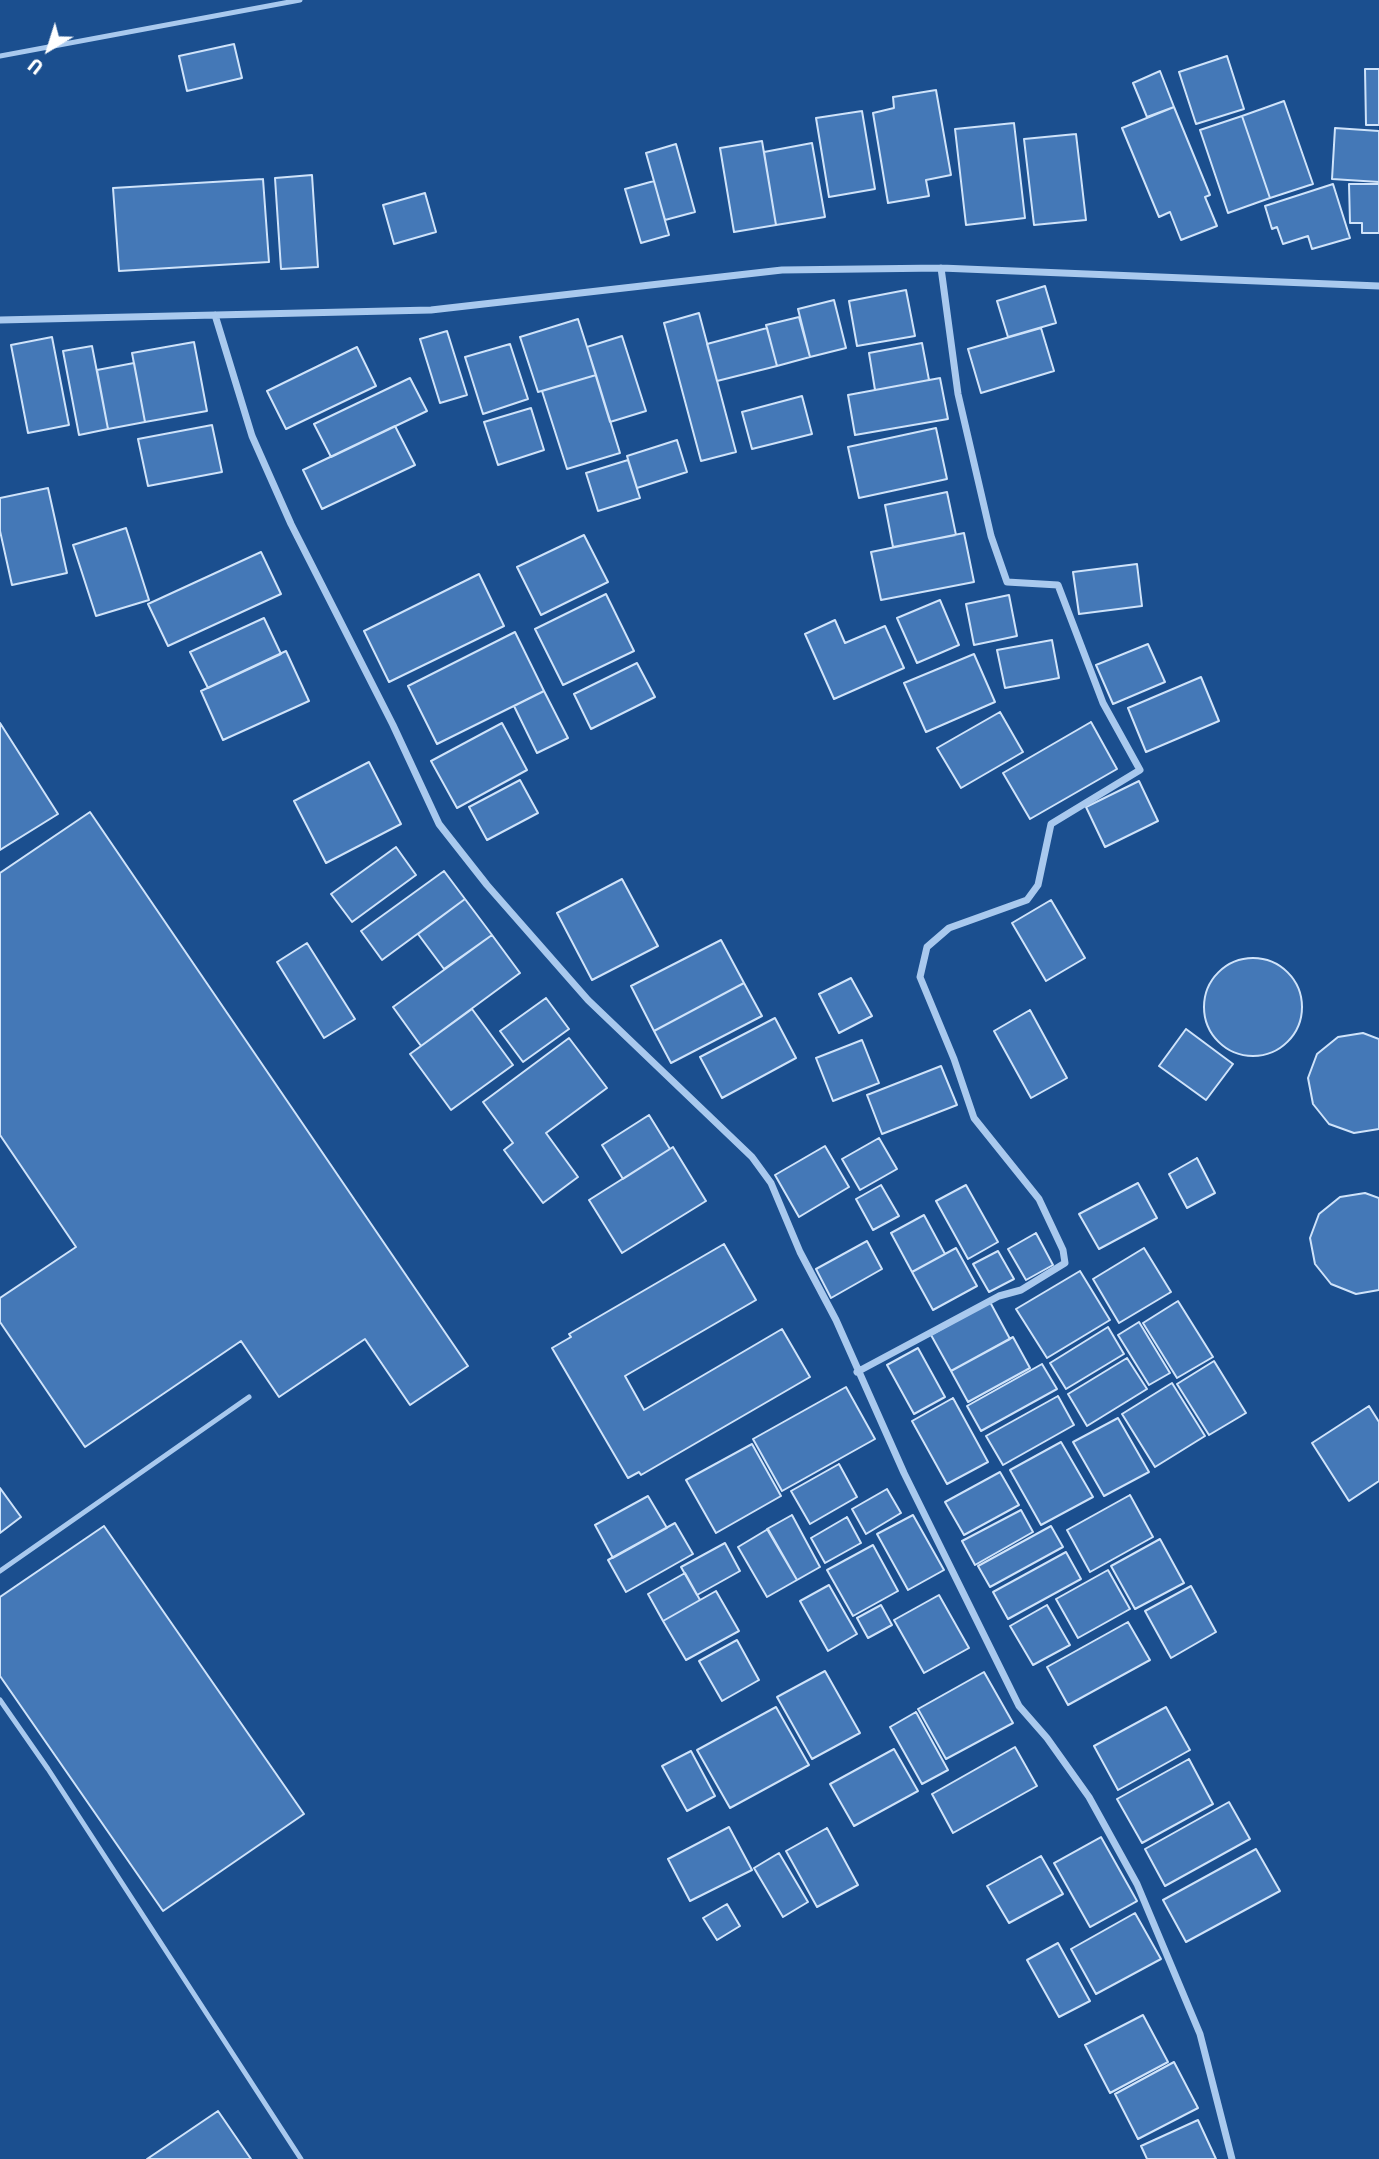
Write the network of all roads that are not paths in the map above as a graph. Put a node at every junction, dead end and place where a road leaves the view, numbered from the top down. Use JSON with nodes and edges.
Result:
{"nodes":[{"id":1,"x":300,"y":0,"type":"edge"},
{"id":2,"x":0,"y":56,"type":"edge"},
{"id":3,"x":941,"y":268,"type":"junction"},
{"id":4,"x":1379,"y":286,"type":"edge"},
{"id":5,"x":215,"y":315,"type":"junction"},
{"id":6,"x":0,"y":320,"type":"edge"},
{"id":7,"x":857,"y":1372,"type":"junction"},
{"id":8,"x":249,"y":1397,"type":"dead end"},
{"id":9,"x":0,"y":1571,"type":"edge"},
{"id":10,"x":0,"y":1700,"type":"edge"},
{"id":11,"x":301,"y":2159,"type":"edge"},
{"id":12,"x":1232,"y":2159,"type":"edge"}],
"edges":[{"from":1,"to":2,"type":"lane"},
{"from":3,"to":4,"type":"street"},
{"from":3,"to":5,"type":"street"},
{"from":3,"to":7,"type":"street"},
{"from":5,"to":6,"type":"street"},
{"from":5,"to":7,"type":"street"},
{"from":7,"to":12,"type":"street"},
{"from":8,"to":9,"type":"lane"},
{"from":10,"to":11,"type":"lane"}]}
